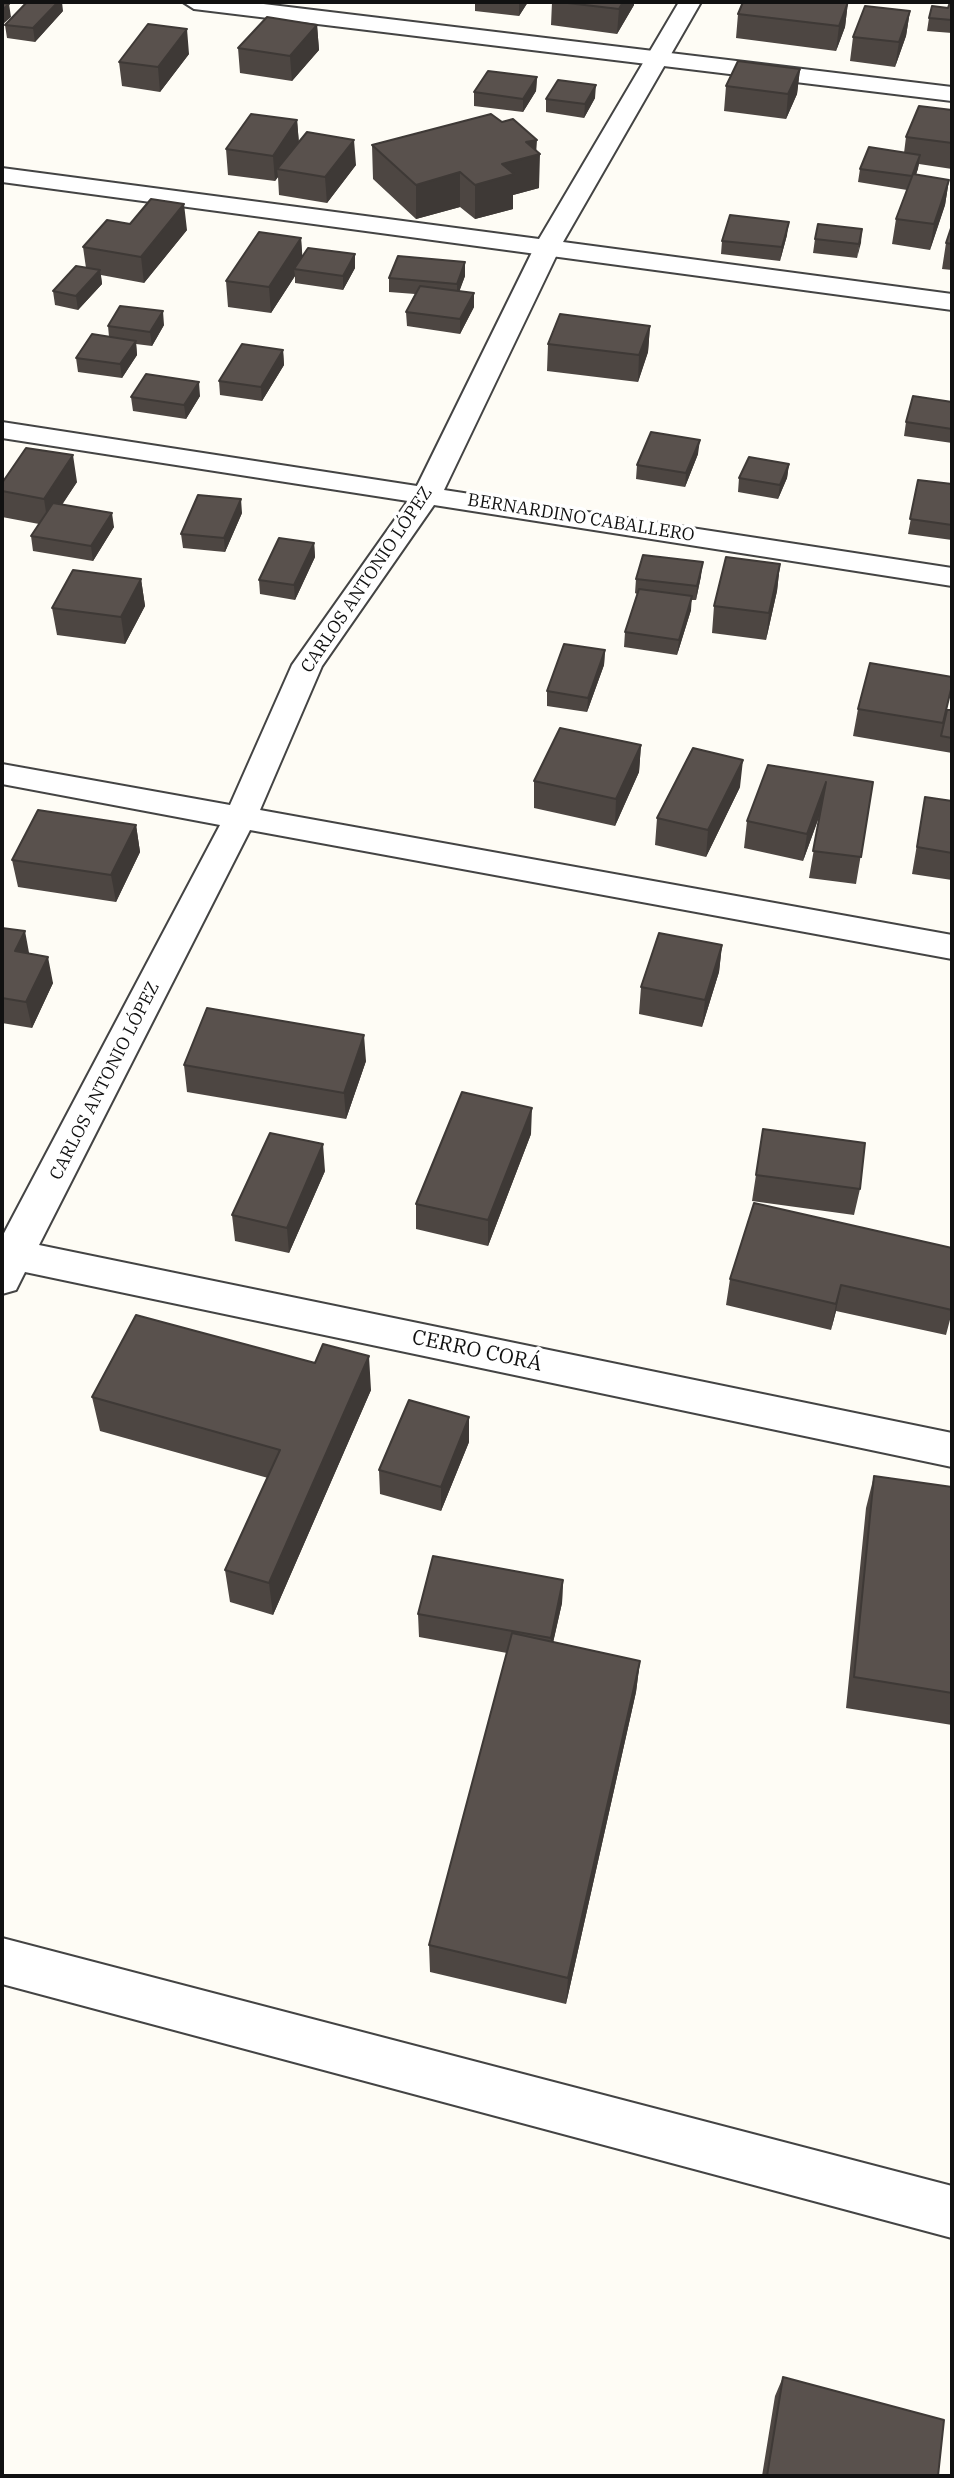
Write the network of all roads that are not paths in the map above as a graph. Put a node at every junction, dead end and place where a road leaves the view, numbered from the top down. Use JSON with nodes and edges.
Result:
{"nodes":[{"id":1,"x":194,"y":2,"type":"edge"},
{"id":2,"x":690,"y":2,"type":"edge"},
{"id":3,"x":657,"y":57,"type":"junction"},
{"id":4,"x":952,"y":94,"type":"edge"},
{"id":5,"x":2,"y":175,"type":"edge"},
{"id":6,"x":548,"y":246,"type":"junction"},
{"id":7,"x":952,"y":302,"type":"edge"},
{"id":8,"x":2,"y":430,"type":"edge"},
{"id":9,"x":428,"y":494,"type":"junction"},
{"id":10,"x":952,"y":577,"type":"edge"},
{"id":11,"x":2,"y":774,"type":"edge"},
{"id":12,"x":241,"y":816,"type":"junction"},
{"id":13,"x":952,"y":947,"type":"edge"},
{"id":14,"x":6,"y":1262,"type":"edge"},
{"id":15,"x":952,"y":1450,"type":"edge"},
{"id":16,"x":2,"y":1961,"type":"edge"},
{"id":17,"x":952,"y":2212,"type":"edge"}],
"edges":[{"from":1,"to":3,"type":"street"},
{"from":2,"to":3,"type":"street","name":"CARLOS ANTONIO LÓPEZ"},
{"from":3,"to":4,"type":"street"},
{"from":3,"to":6,"type":"street","name":"CARLOS ANTONIO LÓPEZ"},
{"from":5,"to":6,"type":"street"},
{"from":6,"to":7,"type":"street"},
{"from":6,"to":9,"type":"street","name":"CARLOS ANTONIO LÓPEZ"},
{"from":8,"to":9,"type":"street","name":"BERNARDINO CABALLERO"},
{"from":9,"to":10,"type":"street","name":"BERNARDINO CABALLERO"},
{"from":9,"to":12,"type":"street","name":"CARLOS ANTONIO LÓPEZ"},
{"from":11,"to":12,"type":"street"},
{"from":12,"to":13,"type":"street"},
{"from":12,"to":14,"type":"street","name":"CARLOS ANTONIO LÓPEZ"},
{"from":14,"to":15,"type":"street","name":"CERRO CORÁ"},
{"from":16,"to":17,"type":"street"}]}
